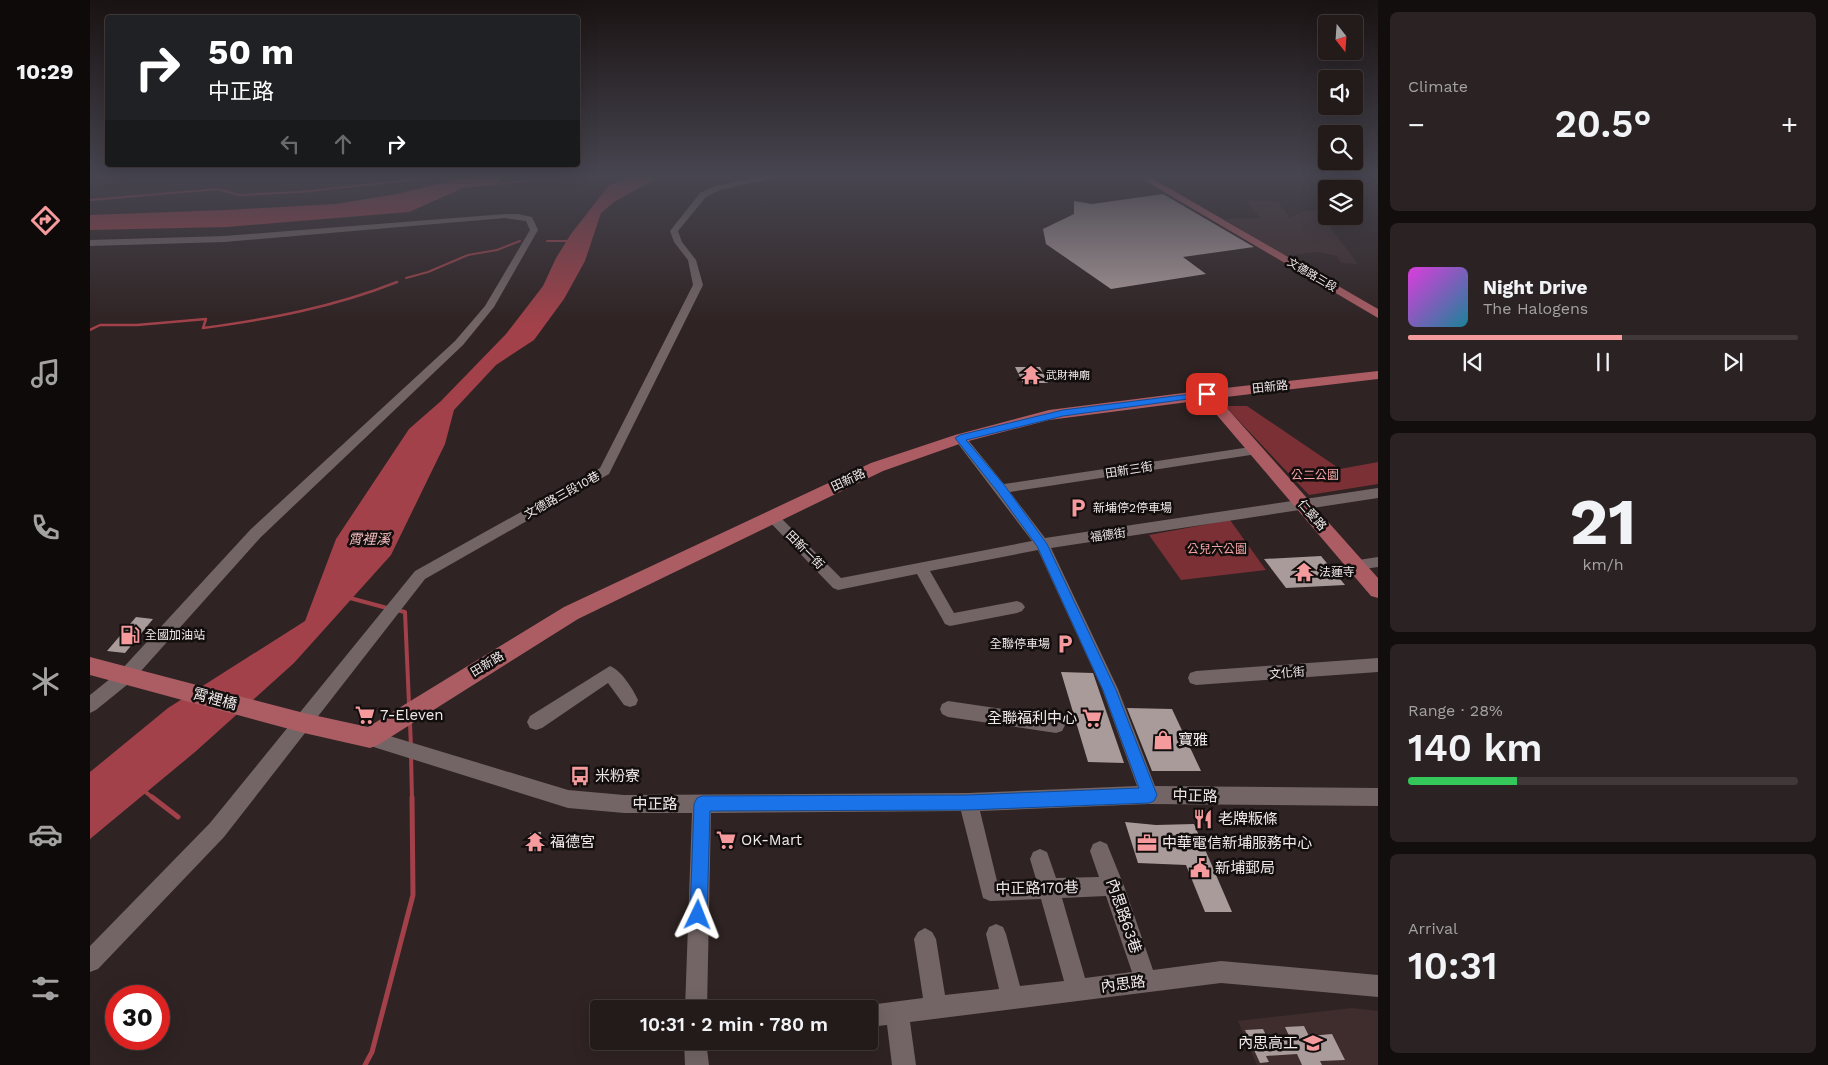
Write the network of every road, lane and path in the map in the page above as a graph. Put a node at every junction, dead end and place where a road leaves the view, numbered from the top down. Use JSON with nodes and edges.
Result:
{"nodes":[{"id":1,"x":386,"y":226,"type":"edge"},
{"id":2,"x":532,"y":226,"type":"edge"},
{"id":3,"x":678,"y":226,"type":"edge"},
{"id":4,"x":1227,"y":226,"type":"edge"},
{"id":5,"x":90,"y":243,"type":"edge"},
{"id":6,"x":1378,"y":314,"type":"edge"},
{"id":7,"x":1378,"y":375,"type":"edge"},
{"id":8,"x":1207,"y":394,"type":"junction"},
{"id":9,"x":960,"y":438,"type":"junction"},
{"id":10,"x":1257,"y":450,"type":"junction"},
{"id":11,"x":1001,"y":489,"type":"junction"},
{"id":12,"x":1378,"y":492,"type":"edge"},
{"id":13,"x":1305,"y":506,"type":"junction"},
{"id":14,"x":771,"y":516,"type":"junction"},
{"id":15,"x":1042,"y":544,"type":"junction"},
{"id":16,"x":1378,"y":562,"type":"edge"},
{"id":17,"x":1357,"y":565,"type":"junction"},
{"id":18,"x":921,"y":568,"type":"junction"},
{"id":19,"x":838,"y":584,"type":"joint"},
{"id":20,"x":1378,"y":591,"type":"edge"},
{"id":21,"x":1017,"y":608,"type":"dead end"},
{"id":22,"x":90,"y":666,"type":"edge"},
{"id":23,"x":1378,"y":666,"type":"edge"},
{"id":24,"x":127,"y":675,"type":"junction"},
{"id":25,"x":1196,"y":678,"type":"dead end"},
{"id":26,"x":630,"y":700,"type":"dead end"},
{"id":27,"x":90,"y":705,"type":"edge"},
{"id":28,"x":948,"y":708,"type":"dead end"},
{"id":29,"x":536,"y":722,"type":"dead end"},
{"id":30,"x":304,"y":723,"type":"junction"},
{"id":31,"x":1056,"y":725,"type":"dead end"},
{"id":32,"x":370,"y":738,"type":"junction"},
{"id":33,"x":1149,"y":795,"type":"junction"},
{"id":34,"x":1378,"y":797,"type":"edge"},
{"id":35,"x":968,"y":802,"type":"junction"},
{"id":36,"x":702,"y":804,"type":"junction"},
{"id":37,"x":1100,"y":851,"type":"dead end"},
{"id":38,"x":1040,"y":859,"type":"dead end"},
{"id":39,"x":1114,"y":886,"type":"junction"},
{"id":40,"x":1047,"y":888,"type":"junction"},
{"id":41,"x":996,"y":934,"type":"dead end"},
{"id":42,"x":925,"y":939,"type":"dead end"},
{"id":43,"x":90,"y":961,"type":"edge"},
{"id":44,"x":1146,"y":981,"type":"junction"},
{"id":45,"x":1378,"y":986,"type":"edge"},
{"id":46,"x":1078,"y":990,"type":"junction"},
{"id":47,"x":1012,"y":998,"type":"junction"},
{"id":48,"x":696,"y":1000,"type":"edge"},
{"id":49,"x":936,"y":1007,"type":"junction"},
{"id":50,"x":897,"y":1012,"type":"junction"},
{"id":51,"x":878,"y":1015,"type":"edge"},
{"id":52,"x":696,"y":1050,"type":"edge"},
{"id":53,"x":697,"y":1065,"type":"edge"},
{"id":54,"x":904,"y":1065,"type":"edge"}],
"edges":[{"from":1,"to":5,"type":"street"},
{"from":2,"to":24,"type":"street"},
{"from":3,"to":30,"type":"street","name":"文德路三段10巷"},
{"from":4,"to":6,"type":"main road","name":"文德路三段"},
{"from":7,"to":8,"type":"main road","name":"田新路"},
{"from":8,"to":9,"type":"main road","name":"田新路"},
{"from":8,"to":10,"type":"main road","name":"仁愛路"},
{"from":9,"to":11,"type":"street"},
{"from":9,"to":14,"type":"main road","name":"田新路"},
{"from":10,"to":11,"type":"street","name":"田新三街"},
{"from":10,"to":13,"type":"main road","name":"仁愛路"},
{"from":11,"to":15,"type":"street"},
{"from":12,"to":13,"type":"street","name":"福德街"},
{"from":13,"to":15,"type":"street","name":"福德街"},
{"from":13,"to":17,"type":"main road","name":"仁愛路"},
{"from":14,"to":19,"type":"street","name":"田新一街"},
{"from":14,"to":32,"type":"main road","name":"田新路"},
{"from":15,"to":18,"type":"street","name":"福德街"},
{"from":15,"to":33,"type":"street"},
{"from":16,"to":17,"type":"street"},
{"from":17,"to":20,"type":"main road","name":"仁愛路"},
{"from":18,"to":19,"type":"street","name":"福德街"},
{"from":18,"to":21,"type":"street"},
{"from":22,"to":24,"type":"main road","name":"霄裡橋"},
{"from":23,"to":25,"type":"street","name":"文化街"},
{"from":24,"to":27,"type":"street"},
{"from":24,"to":30,"type":"main road","name":"霄裡橋"},
{"from":26,"to":29,"type":"street"},
{"from":28,"to":31,"type":"street"},
{"from":30,"to":32,"type":"main road","name":"中正路"},
{"from":30,"to":43,"type":"street"},
{"from":32,"to":36,"type":"street","name":"中正路"},
{"from":33,"to":34,"type":"street","name":"中正路"},
{"from":33,"to":35,"type":"street","name":"中正路"},
{"from":35,"to":36,"type":"street","name":"中正路"},
{"from":35,"to":40,"type":"street","name":"中正路170巷"},
{"from":36,"to":48,"type":"street"},
{"from":37,"to":39,"type":"street","name":"內思路63巷"},
{"from":38,"to":40,"type":"street"},
{"from":39,"to":40,"type":"street","name":"中正路170巷"},
{"from":39,"to":44,"type":"street","name":"內思路63巷"},
{"from":40,"to":46,"type":"street"},
{"from":41,"to":47,"type":"street"},
{"from":42,"to":49,"type":"street"},
{"from":44,"to":45,"type":"street","name":"內思路"},
{"from":44,"to":46,"type":"street","name":"內思路"},
{"from":46,"to":47,"type":"street","name":"內思路"},
{"from":47,"to":49,"type":"street","name":"內思路"},
{"from":49,"to":50,"type":"street","name":"內思路"},
{"from":50,"to":51,"type":"street","name":"內思路"},
{"from":50,"to":54,"type":"street"},
{"from":52,"to":53,"type":"street"}]}
